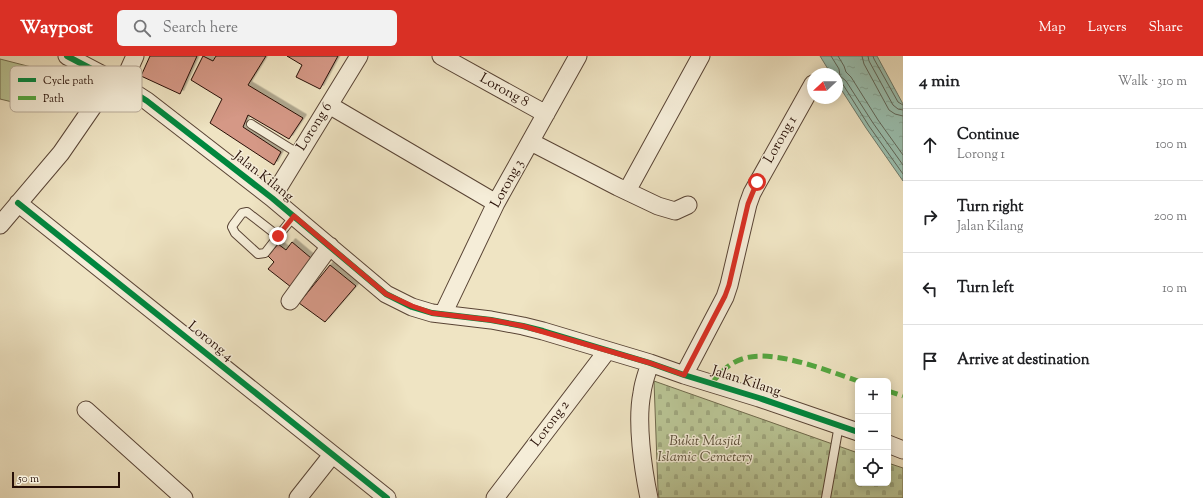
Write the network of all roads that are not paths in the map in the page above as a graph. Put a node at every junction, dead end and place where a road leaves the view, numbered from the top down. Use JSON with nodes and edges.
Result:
{"nodes":[{"id":1,"x":67,"y":56,"type":"edge"},
{"id":2,"x":135,"y":56,"type":"edge"},
{"id":3,"x":359,"y":56,"type":"edge"},
{"id":4,"x":441,"y":56,"type":"edge"},
{"id":5,"x":578,"y":56,"type":"edge"},
{"id":6,"x":701,"y":56,"type":"edge"},
{"id":7,"x":86,"y":66,"type":"edge"},
{"id":8,"x":128,"y":66,"type":"edge"},
{"id":9,"x":807,"y":95,"type":"edge"},
{"id":10,"x":142,"y":98,"type":"edge"},
{"id":11,"x":329,"y":105,"type":"junction"},
{"id":12,"x":93,"y":112,"type":"edge"},
{"id":13,"x":546,"y":114,"type":"junction"},
{"id":14,"x":251,"y":124,"type":"dead end"},
{"id":15,"x":531,"y":142,"type":"junction"},
{"id":16,"x":299,"y":154,"type":"junction"},
{"id":17,"x":627,"y":191,"type":"junction"},
{"id":18,"x":272,"y":198,"type":"junction"},
{"id":19,"x":18,"y":204,"type":"junction"},
{"id":20,"x":496,"y":204,"type":"junction"},
{"id":21,"x":688,"y":205,"type":"dead end"},
{"id":22,"x":294,"y":216,"type":"junction"},
{"id":23,"x":2,"y":219,"type":"edge"},
{"id":24,"x":278,"y":236,"type":"junction"},
{"id":25,"x":330,"y":246,"type":"junction"},
{"id":26,"x":290,"y":301,"type":"dead end"},
{"id":27,"x":443,"y":314,"type":"junction"},
{"id":28,"x":607,"y":351,"type":"junction"},
{"id":29,"x":650,"y":363,"type":"junction"},
{"id":30,"x":684,"y":375,"type":"junction"},
{"id":31,"x":86,"y":410,"type":"dead end"},
{"id":32,"x":839,"y":425,"type":"junction"},
{"id":33,"x":855,"y":431,"type":"edge"},
{"id":34,"x":891,"y":445,"type":"edge"},
{"id":35,"x":903,"y":450,"type":"edge"},
{"id":36,"x":332,"y":455,"type":"junction"},
{"id":37,"x":184,"y":498,"type":"edge"},
{"id":38,"x":298,"y":498,"type":"edge"},
{"id":39,"x":387,"y":498,"type":"edge"},
{"id":40,"x":495,"y":498,"type":"edge"},
{"id":41,"x":649,"y":498,"type":"edge"},
{"id":42,"x":826,"y":498,"type":"edge"}],
"edges":[{"from":1,"to":7,"type":"street","name":"Jalan Kilang"},
{"from":2,"to":8,"type":"street"},
{"from":3,"to":11,"type":"street","name":"Lorong 6"},
{"from":4,"to":13,"type":"street","name":"Lorong 8"},
{"from":5,"to":13,"type":"street","name":"Lorong 3"},
{"from":6,"to":17,"type":"street"},
{"from":9,"to":30,"type":"street","name":"Lorong 1"},
{"from":10,"to":18,"type":"street","name":"Jalan Kilang"},
{"from":11,"to":16,"type":"street","name":"Lorong 6"},
{"from":11,"to":20,"type":"street"},
{"from":12,"to":19,"type":"street"},
{"from":13,"to":15,"type":"street","name":"Lorong 3"},
{"from":14,"to":16,"type":"lane"},
{"from":15,"to":17,"type":"street"},
{"from":15,"to":20,"type":"street","name":"Lorong 3"},
{"from":16,"to":18,"type":"street","name":"Lorong 6"},
{"from":17,"to":21,"type":"street"},
{"from":18,"to":22,"type":"street","name":"Jalan Kilang"},
{"from":19,"to":23,"type":"street"},
{"from":19,"to":36,"type":"street","name":"Lorong 4"},
{"from":20,"to":27,"type":"street","name":"Lorong 3"},
{"from":22,"to":24,"type":"lane"},
{"from":22,"to":25,"type":"street","name":"Jalan Kilang"},
{"from":24,"to":24,"type":"lane"},
{"from":25,"to":26,"type":"street"},
{"from":25,"to":27,"type":"street","name":"Jalan Kilang"},
{"from":27,"to":28,"type":"street","name":"Jalan Kilang"},
{"from":28,"to":29,"type":"street","name":"Jalan Kilang"},
{"from":28,"to":40,"type":"street","name":"Lorong 2"},
{"from":29,"to":30,"type":"street","name":"Jalan Kilang"},
{"from":29,"to":41,"type":"street"},
{"from":30,"to":32,"type":"street","name":"Jalan Kilang"},
{"from":31,"to":37,"type":"street"},
{"from":32,"to":33,"type":"street","name":"Jalan Kilang"},
{"from":32,"to":42,"type":"lane"},
{"from":34,"to":35,"type":"street"},
{"from":36,"to":38,"type":"street"},
{"from":36,"to":39,"type":"street","name":"Lorong 4"}]}
